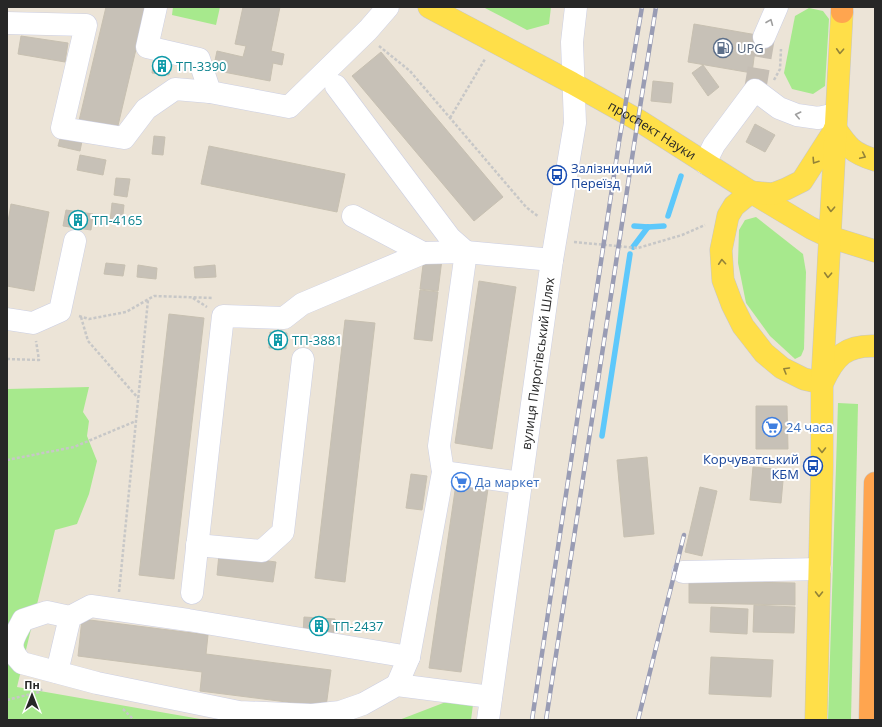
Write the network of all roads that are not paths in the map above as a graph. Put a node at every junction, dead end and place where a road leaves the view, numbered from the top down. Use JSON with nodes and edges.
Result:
{"nodes":[{"id":1,"x":156,"y":7,"type":"edge"},
{"id":2,"x":388,"y":7,"type":"edge"},
{"id":3,"x":429,"y":7,"type":"edge"},
{"id":4,"x":576,"y":7,"type":"edge"},
{"id":5,"x":776,"y":7,"type":"edge"},
{"id":6,"x":840,"y":9,"type":"edge"},
{"id":7,"x":7,"y":23,"type":"edge"},
{"id":8,"x":764,"y":38,"type":"tunnel mouth"},
{"id":9,"x":572,"y":83,"type":"junction"},
{"id":10,"x":336,"y":86,"type":"dead end"},
{"id":11,"x":210,"y":92,"type":"junction"},
{"id":12,"x":836,"y":121,"type":"junction"},
{"id":13,"x":875,"y":160,"type":"edge"},
{"id":14,"x":705,"y":163,"type":"junction"},
{"id":15,"x":750,"y":192,"type":"junction"},
{"id":16,"x":353,"y":216,"type":"dead end"},
{"id":17,"x":830,"y":236,"type":"junction"},
{"id":18,"x":75,"y":241,"type":"dead end"},
{"id":19,"x":555,"y":243,"type":"junction"},
{"id":20,"x":875,"y":251,"type":"edge"},
{"id":21,"x":466,"y":252,"type":"junction"},
{"id":22,"x":423,"y":253,"type":"junction"},
{"id":23,"x":7,"y":319,"type":"edge"},
{"id":24,"x":875,"y":346,"type":"edge"},
{"id":25,"x":303,"y":359,"type":"dead end"},
{"id":26,"x":822,"y":383,"type":"junction"},
{"id":27,"x":443,"y":472,"type":"junction"},
{"id":28,"x":522,"y":483,"type":"junction"},
{"id":29,"x":875,"y":483,"type":"edge"},
{"id":30,"x":197,"y":545,"type":"junction"},
{"id":31,"x":820,"y":569,"type":"junction"},
{"id":32,"x":683,"y":572,"type":"dead end"},
{"id":33,"x":192,"y":593,"type":"dead end"},
{"id":34,"x":70,"y":618,"type":"junction"},
{"id":35,"x":11,"y":655,"type":"edge"},
{"id":36,"x":409,"y":657,"type":"junction"},
{"id":37,"x":57,"y":672,"type":"junction"},
{"id":38,"x":398,"y":685,"type":"junction"},
{"id":39,"x":491,"y":697,"type":"junction"},
{"id":40,"x":488,"y":720,"type":"edge"},
{"id":41,"x":816,"y":720,"type":"edge"},
{"id":42,"x":870,"y":720,"type":"edge"}],
"edges":[{"from":1,"to":11,"type":"street"},
{"from":2,"to":11,"type":"street"},
{"from":3,"to":9,"type":"main road","name":"проспект Науки"},
{"from":4,"to":9,"type":"street","name":"вулиця Пирогівський Шлях"},
{"from":8,"to":5,"type":"street","one_way":true},
{"from":6,"to":12,"type":"main road","one_way":true},
{"from":7,"to":11,"type":"street"},
{"from":9,"to":14,"type":"main road","name":"проспект Науки"},
{"from":9,"to":19,"type":"street","name":"вулиця Пирогівський Шлях"},
{"from":10,"to":21,"type":"street"},
{"from":12,"to":13,"type":"main road","one_way":true},
{"from":12,"to":14,"type":"street","one_way":true},
{"from":12,"to":15,"type":"main road","one_way":true},
{"from":12,"to":17,"type":"main road","one_way":true},
{"from":14,"to":15,"type":"main road","name":"проспект Науки"},
{"from":15,"to":17,"type":"main road","name":"проспект Науки"},
{"from":26,"to":15,"type":"main road","one_way":true},
{"from":16,"to":22,"type":"street"},
{"from":17,"to":20,"type":"main road","name":"проспект Науки"},
{"from":17,"to":26,"type":"main road","one_way":true},
{"from":18,"to":23,"type":"street"},
{"from":19,"to":21,"type":"street"},
{"from":19,"to":28,"type":"street","name":"вулиця Пирогівський Шлях"},
{"from":21,"to":22,"type":"street"},
{"from":21,"to":27,"type":"street"},
{"from":22,"to":30,"type":"street"},
{"from":24,"to":26,"type":"main road"},
{"from":25,"to":30,"type":"street"},
{"from":26,"to":31,"type":"main road","one_way":true},
{"from":27,"to":28,"type":"street"},
{"from":27,"to":36,"type":"street"},
{"from":28,"to":39,"type":"street","name":"вулиця Пирогівський Шлях"},
{"from":29,"to":42,"type":"highway"},
{"from":30,"to":33,"type":"street"},
{"from":31,"to":32,"type":"street"},
{"from":31,"to":41,"type":"main road","one_way":true},
{"from":34,"to":35,"type":"street"},
{"from":34,"to":36,"type":"street"},
{"from":34,"to":37,"type":"street"},
{"from":35,"to":37,"type":"street"},
{"from":36,"to":38,"type":"street"},
{"from":37,"to":38,"type":"street"},
{"from":38,"to":39,"type":"street"},
{"from":39,"to":40,"type":"street","name":"вулиця Пирогівський Шлях"}]}
